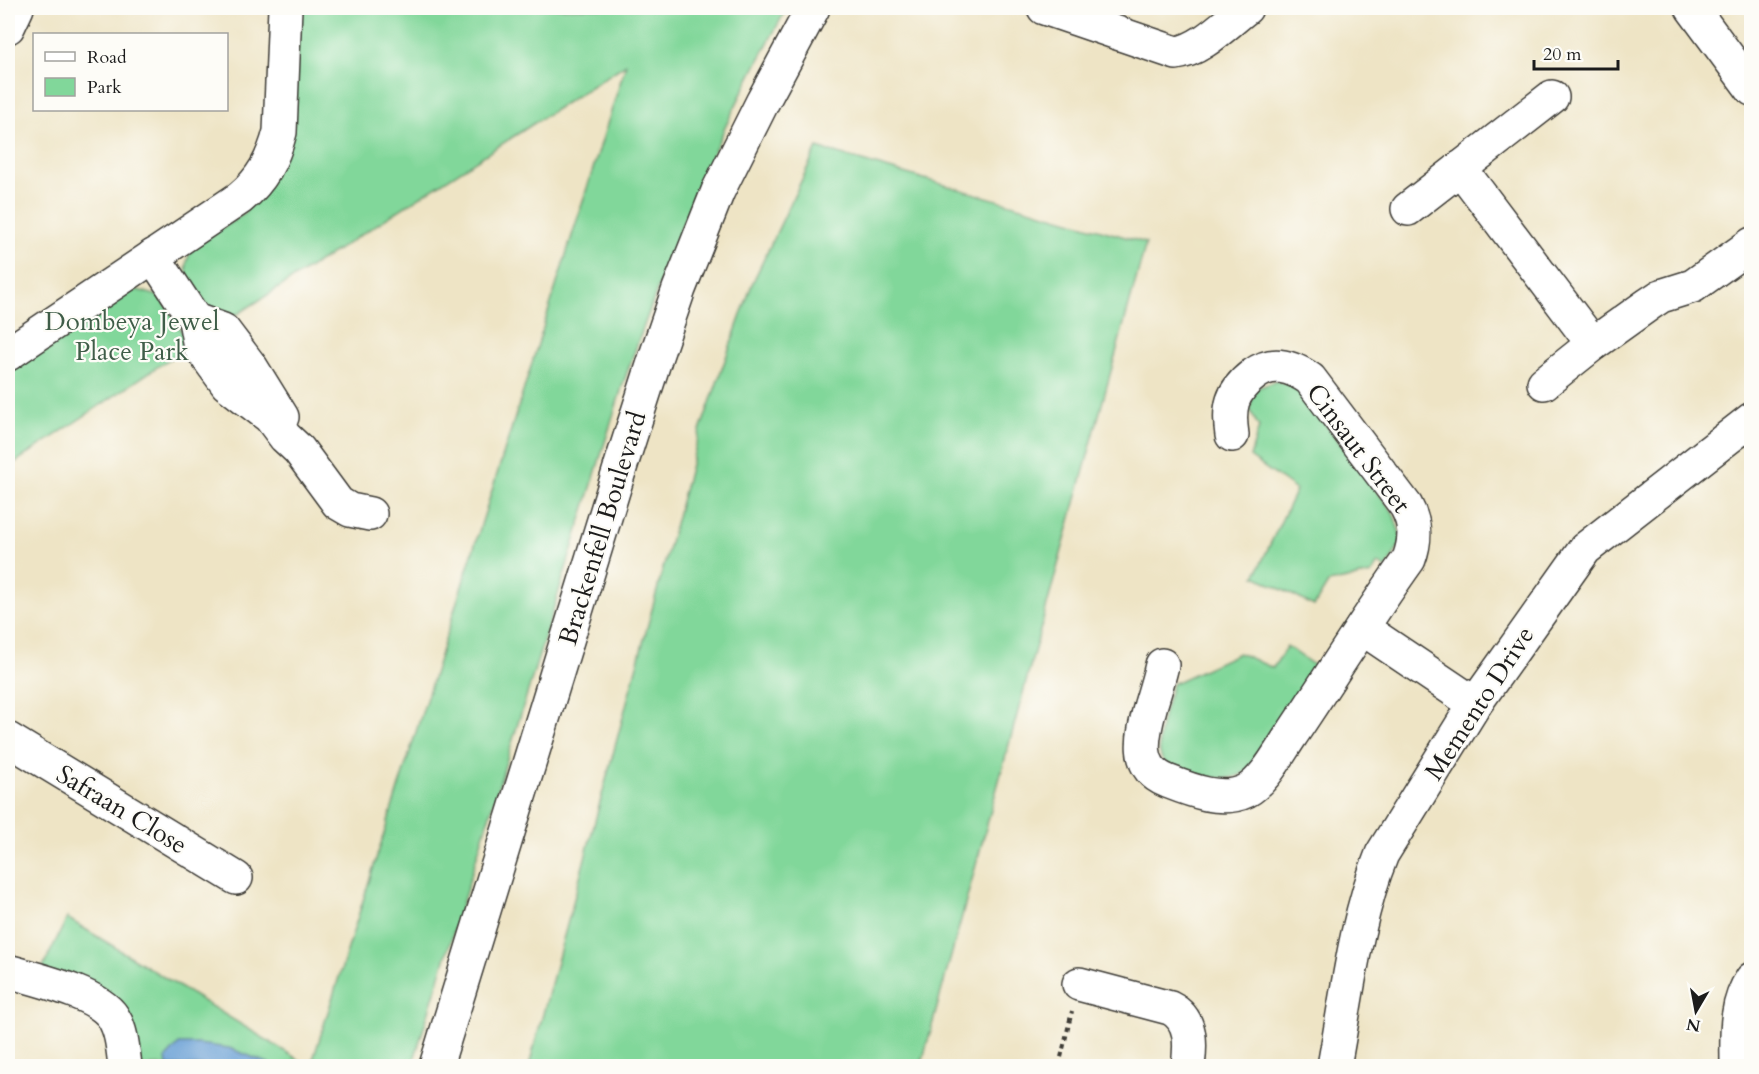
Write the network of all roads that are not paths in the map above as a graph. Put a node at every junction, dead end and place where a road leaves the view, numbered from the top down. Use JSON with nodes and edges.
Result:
{"nodes":[{"id":1,"x":17,"y":8,"type":"edge"},
{"id":2,"x":285,"y":8,"type":"edge"},
{"id":3,"x":813,"y":8,"type":"edge"},
{"id":4,"x":1044,"y":8,"type":"edge"},
{"id":5,"x":1246,"y":8,"type":"edge"},
{"id":6,"x":1692,"y":8,"type":"edge"},
{"id":7,"x":8,"y":27,"type":"edge"},
{"id":8,"x":1752,"y":88,"type":"edge"},
{"id":9,"x":1552,"y":97,"type":"dead end"},
{"id":10,"x":1460,"y":168,"type":"junction"},
{"id":11,"x":1408,"y":209,"type":"dead end"},
{"id":12,"x":1748,"y":254,"type":"edge"},
{"id":13,"x":153,"y":256,"type":"junction"},
{"id":14,"x":1593,"y":344,"type":"junction"},
{"id":15,"x":8,"y":354,"type":"edge"},
{"id":16,"x":1544,"y":383,"type":"dead end"},
{"id":17,"x":1752,"y":419,"type":"edge"},
{"id":18,"x":1232,"y":435,"type":"dead end"},
{"id":19,"x":370,"y":514,"type":"dead end"},
{"id":20,"x":1362,"y":628,"type":"junction"},
{"id":21,"x":1162,"y":665,"type":"dead end"},
{"id":22,"x":1475,"y":704,"type":"junction"},
{"id":23,"x":8,"y":739,"type":"edge"},
{"id":24,"x":236,"y":878,"type":"dead end"},
{"id":25,"x":8,"y":971,"type":"edge"},
{"id":26,"x":1752,"y":979,"type":"edge"},
{"id":27,"x":1079,"y":984,"type":"road end"},
{"id":28,"x":125,"y":1066,"type":"edge"},
{"id":29,"x":436,"y":1066,"type":"edge"},
{"id":30,"x":1188,"y":1066,"type":"edge"},
{"id":31,"x":1334,"y":1066,"type":"edge"},
{"id":32,"x":1737,"y":1066,"type":"edge"}],
"edges":[{"from":1,"to":7,"type":"street"},
{"from":2,"to":13,"type":"street"},
{"from":3,"to":29,"type":"street","name":"Brackenfell Boulevard"},
{"from":4,"to":5,"type":"street"},
{"from":6,"to":8,"type":"street"},
{"from":9,"to":10,"type":"street"},
{"from":10,"to":11,"type":"street"},
{"from":10,"to":14,"type":"street"},
{"from":12,"to":14,"type":"street"},
{"from":13,"to":15,"type":"street"},
{"from":13,"to":19,"type":"street"},
{"from":14,"to":16,"type":"street"},
{"from":17,"to":22,"type":"street","name":"Memento Drive"},
{"from":18,"to":20,"type":"street","name":"Cinsaut Street"},
{"from":20,"to":21,"type":"street","name":"Cinsaut Street"},
{"from":20,"to":22,"type":"street"},
{"from":22,"to":31,"type":"street","name":"Memento Drive"},
{"from":23,"to":24,"type":"street","name":"Safraan Close"},
{"from":25,"to":28,"type":"street"},
{"from":26,"to":32,"type":"street"},
{"from":27,"to":30,"type":"street"}]}
